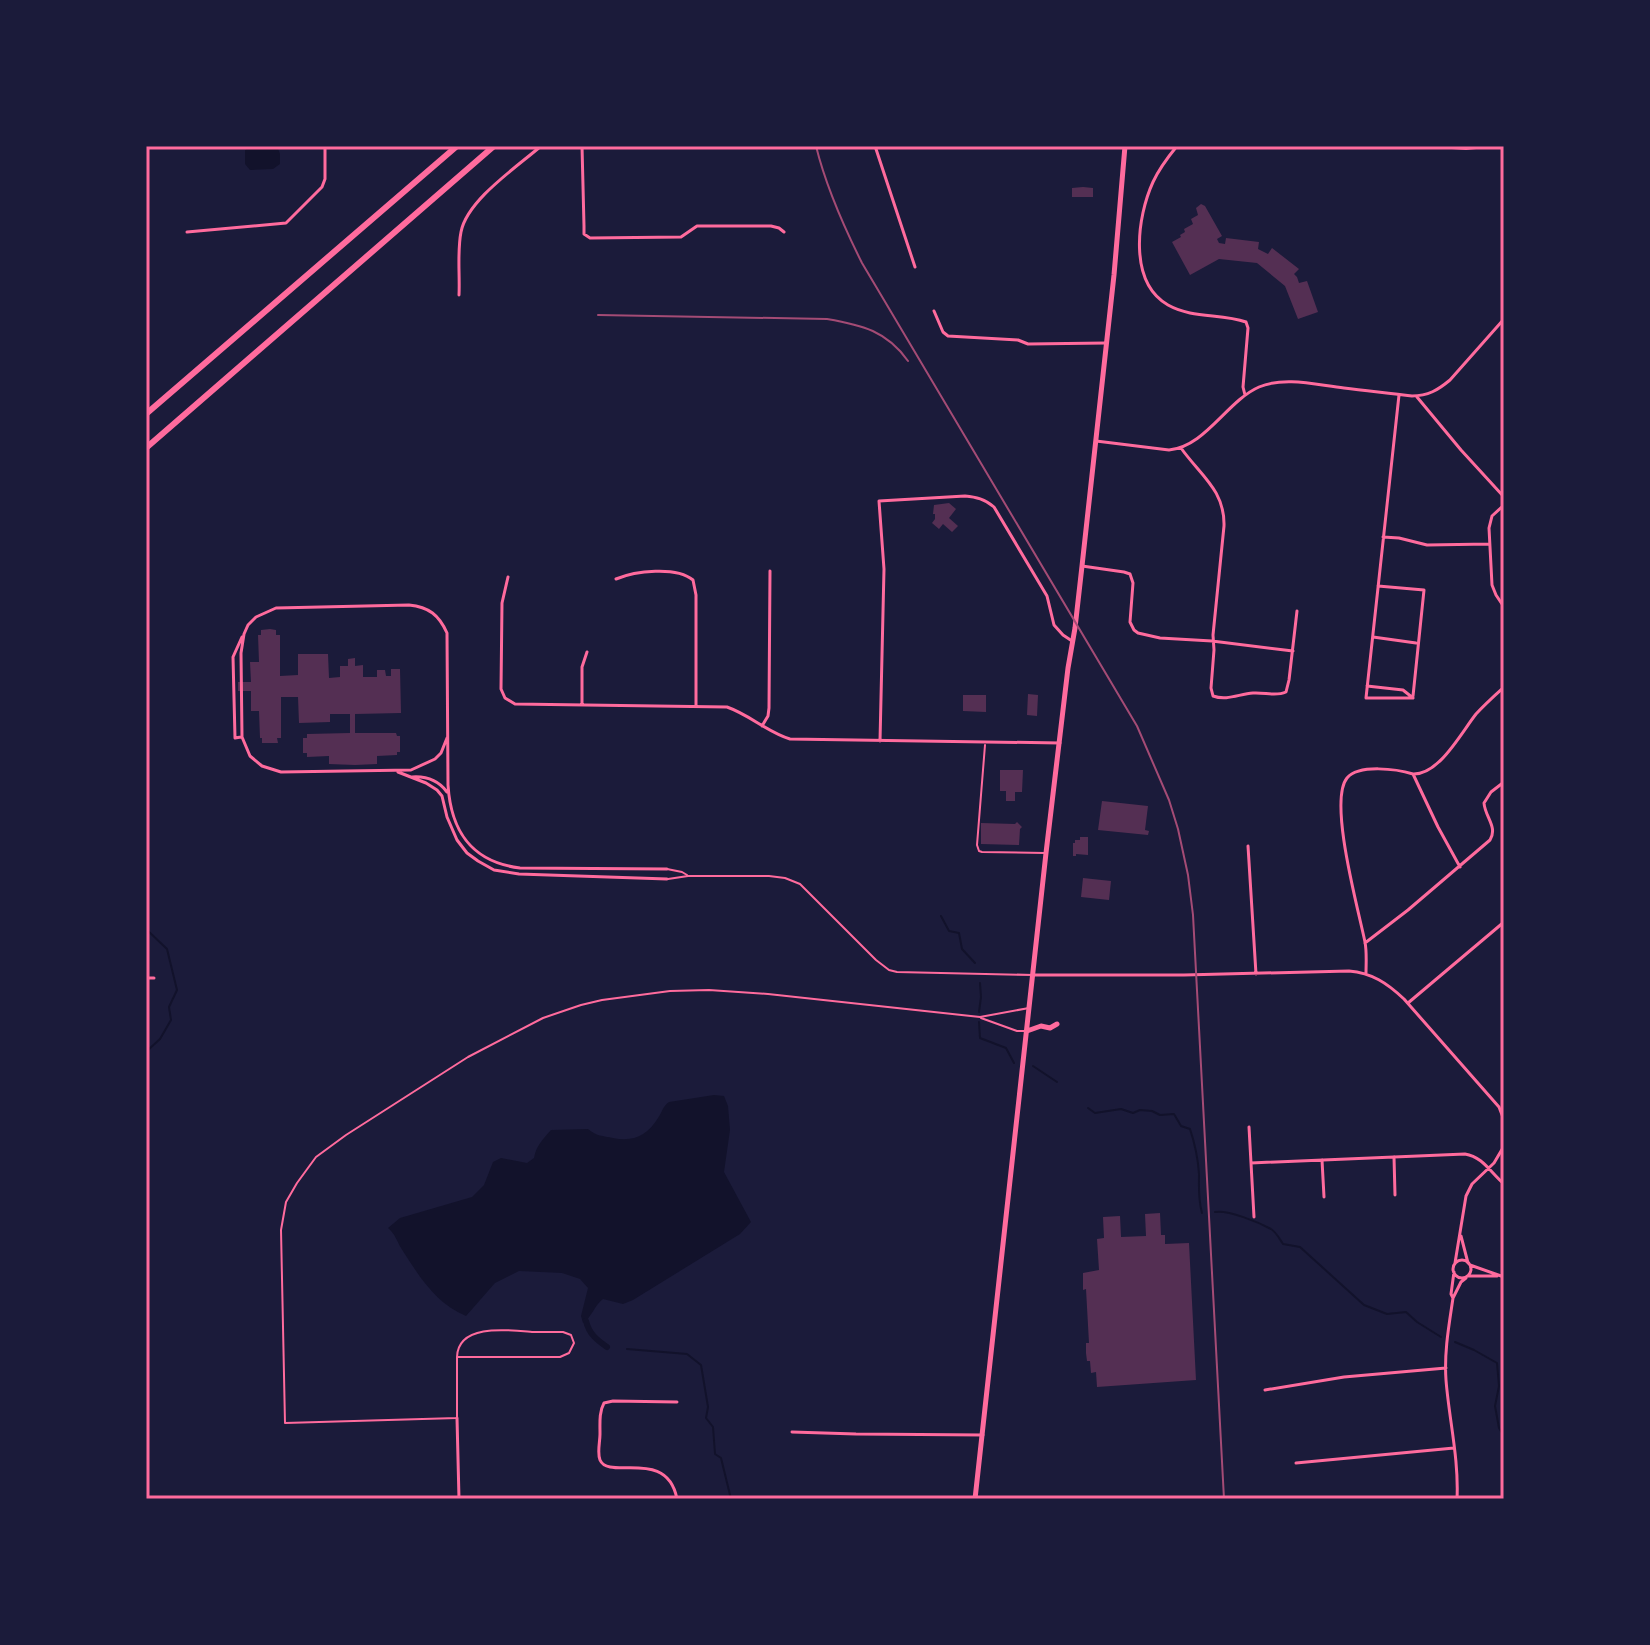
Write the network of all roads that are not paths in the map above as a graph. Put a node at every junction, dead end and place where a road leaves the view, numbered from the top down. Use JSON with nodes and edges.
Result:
{"nodes":[{"id":1,"x":325,"y":146,"type":"edge"},
{"id":2,"x":457,"y":146,"type":"edge"},
{"id":3,"x":494,"y":146,"type":"edge"},
{"id":4,"x":541,"y":146,"type":"edge"},
{"id":5,"x":582,"y":146,"type":"edge"},
{"id":6,"x":875,"y":146,"type":"edge"},
{"id":7,"x":1125,"y":146,"type":"edge"},
{"id":8,"x":1177,"y":146,"type":"edge"},
{"id":9,"x":1438,"y":146,"type":"edge"},
{"id":10,"x":1486,"y":146,"type":"edge"},
{"id":11,"x":187,"y":232,"type":"dead end"},
{"id":12,"x":784,"y":232,"type":"dead end"},
{"id":13,"x":915,"y":267,"type":"dead end"},
{"id":14,"x":459,"y":295,"type":"dead end"},
{"id":15,"x":934,"y":311,"type":"dead end"},
{"id":16,"x":1504,"y":319,"type":"edge"},
{"id":17,"x":1106,"y":343,"type":"junction"},
{"id":18,"x":1245,"y":395,"type":"junction"},
{"id":19,"x":1399,"y":395,"type":"junction"},
{"id":20,"x":1417,"y":397,"type":"junction"},
{"id":21,"x":146,"y":414,"type":"edge"},
{"id":22,"x":1096,"y":441,"type":"junction"},
{"id":23,"x":146,"y":448,"type":"edge"},
{"id":24,"x":1181,"y":448,"type":"junction"},
{"id":25,"x":1504,"y":497,"type":"edge"},
{"id":26,"x":1504,"y":505,"type":"edge"},
{"id":27,"x":1383,"y":537,"type":"junction"},
{"id":28,"x":1489,"y":544,"type":"junction"},
{"id":29,"x":1082,"y":566,"type":"junction"},
{"id":30,"x":770,"y":571,"type":"dead end"},
{"id":31,"x":508,"y":577,"type":"dead end"},
{"id":32,"x":616,"y":579,"type":"dead end"},
{"id":33,"x":1378,"y":586,"type":"junction"},
{"id":34,"x":1504,"y":607,"type":"edge"},
{"id":35,"x":1297,"y":611,"type":"dead end"},
{"id":36,"x":244,"y":634,"type":"junction"},
{"id":37,"x":1373,"y":637,"type":"junction"},
{"id":38,"x":1072,"y":641,"type":"junction"},
{"id":39,"x":1213,"y":642,"type":"junction"},
{"id":40,"x":1418,"y":643,"type":"junction"},
{"id":41,"x":1293,"y":651,"type":"junction"},
{"id":42,"x":587,"y":652,"type":"dead end"},
{"id":43,"x":1367,"y":686,"type":"junction"},
{"id":44,"x":1504,"y":687,"type":"edge"},
{"id":45,"x":1413,"y":698,"type":"junction"},
{"id":46,"x":582,"y":705,"type":"junction"},
{"id":47,"x":696,"y":706,"type":"junction"},
{"id":48,"x":762,"y":726,"type":"junction"},
{"id":49,"x":242,"y":737,"type":"junction"},
{"id":50,"x":447,"y":738,"type":"junction"},
{"id":51,"x":880,"y":741,"type":"junction"},
{"id":52,"x":985,"y":743,"type":"junction"},
{"id":53,"x":1060,"y":743,"type":"junction"},
{"id":54,"x":420,"y":767,"type":"junction"},
{"id":55,"x":396,"y":771,"type":"junction"},
{"id":56,"x":1413,"y":774,"type":"junction"},
{"id":57,"x":421,"y":776,"type":"junction"},
{"id":58,"x":411,"y":777,"type":"junction"},
{"id":59,"x":1504,"y":782,"type":"edge"},
{"id":60,"x":448,"y":795,"type":"junction"},
{"id":61,"x":1248,"y":846,"type":"dead end"},
{"id":62,"x":472,"y":848,"type":"junction"},
{"id":63,"x":467,"y":853,"type":"junction"},
{"id":64,"x":1046,"y":853,"type":"junction"},
{"id":65,"x":1460,"y":867,"type":"junction"},
{"id":66,"x":638,"y":868,"type":"junction"},
{"id":67,"x":667,"y":869,"type":"joint"},
{"id":68,"x":688,"y":876,"type":"junction"},
{"id":69,"x":638,"y":877,"type":"junction"},
{"id":70,"x":667,"y":879,"type":"joint"},
{"id":71,"x":1504,"y":922,"type":"edge"},
{"id":72,"x":1365,"y":943,"type":"junction"},
{"id":73,"x":1366,"y":973,"type":"junction"},
{"id":74,"x":1256,"y":974,"type":"junction"},
{"id":75,"x":1034,"y":975,"type":"junction"},
{"id":76,"x":146,"y":978,"type":"edge"},
{"id":77,"x":154,"y":978,"type":"dead end"},
{"id":78,"x":1408,"y":1003,"type":"junction"},
{"id":79,"x":1030,"y":1008,"type":"junction"},
{"id":80,"x":980,"y":1017,"type":"junction"},
{"id":81,"x":1057,"y":1024,"type":"dead end"},
{"id":82,"x":1027,"y":1031,"type":"junction"},
{"id":83,"x":1504,"y":1120,"type":"edge"},
{"id":84,"x":1249,"y":1127,"type":"dead end"},
{"id":85,"x":1504,"y":1146,"type":"edge"},
{"id":86,"x":1394,"y":1157,"type":"junction"},
{"id":87,"x":1322,"y":1160,"type":"junction"},
{"id":88,"x":1251,"y":1163,"type":"junction"},
{"id":89,"x":1488,"y":1168,"type":"junction"},
{"id":90,"x":1504,"y":1184,"type":"edge"},
{"id":91,"x":1395,"y":1195,"type":"dead end"},
{"id":92,"x":1324,"y":1197,"type":"dead end"},
{"id":93,"x":1254,"y":1217,"type":"dead end"},
{"id":94,"x":1461,"y":1236,"type":"junction"},
{"id":95,"x":1455,"y":1263,"type":"junction"},
{"id":96,"x":1469,"y":1264,"type":"junction"},
{"id":97,"x":1454,"y":1272,"type":"junction"},
{"id":98,"x":1467,"y":1277,"type":"junction"},
{"id":99,"x":1502,"y":1277,"type":"edge"},
{"id":100,"x":1453,"y":1298,"type":"junction"},
{"id":101,"x":457,"y":1357,"type":"junction"},
{"id":102,"x":1446,"y":1368,"type":"junction"},
{"id":103,"x":1265,"y":1390,"type":"dead end"},
{"id":104,"x":677,"y":1402,"type":"dead end"},
{"id":105,"x":457,"y":1418,"type":"junction"},
{"id":106,"x":792,"y":1432,"type":"dead end"},
{"id":107,"x":983,"y":1435,"type":"junction"},
{"id":108,"x":1454,"y":1448,"type":"junction"},
{"id":109,"x":1296,"y":1463,"type":"dead end"},
{"id":110,"x":459,"y":1499,"type":"edge"},
{"id":111,"x":677,"y":1499,"type":"edge"},
{"id":112,"x":975,"y":1499,"type":"edge"},
{"id":113,"x":1457,"y":1499,"type":"edge"}],
"edges":[{"from":1,"to":11,"type":"street"},
{"from":2,"to":21,"type":"highway"},
{"from":3,"to":23,"type":"highway"},
{"from":4,"to":14,"type":"street"},
{"from":5,"to":12,"type":"street"},
{"from":6,"to":13,"type":"street"},
{"from":7,"to":17,"type":"main road"},
{"from":8,"to":18,"type":"street"},
{"from":9,"to":10,"type":"street"},
{"from":15,"to":17,"type":"street"},
{"from":16,"to":20,"type":"street"},
{"from":17,"to":22,"type":"main road"},
{"from":18,"to":19,"type":"street"},
{"from":18,"to":24,"type":"street"},
{"from":19,"to":20,"type":"street"},
{"from":19,"to":27,"type":"street"},
{"from":20,"to":25,"type":"street"},
{"from":22,"to":24,"type":"street"},
{"from":22,"to":29,"type":"main road"},
{"from":24,"to":39,"type":"street"},
{"from":26,"to":28,"type":"street"},
{"from":27,"to":28,"type":"street"},
{"from":27,"to":33,"type":"street"},
{"from":28,"to":34,"type":"street"},
{"from":29,"to":38,"type":"main road"},
{"from":29,"to":39,"type":"street"},
{"from":30,"to":48,"type":"street"},
{"from":31,"to":46,"type":"street"},
{"from":32,"to":47,"type":"street"},
{"from":33,"to":37,"type":"street"},
{"from":33,"to":40,"type":"street"},
{"from":35,"to":41,"type":"street"},
{"from":36,"to":49,"type":"street"},
{"from":36,"to":49,"type":"street"},
{"from":36,"to":50,"type":"street"},
{"from":37,"to":40,"type":"street"},
{"from":37,"to":43,"type":"street"},
{"from":38,"to":51,"type":"street"},
{"from":38,"to":53,"type":"main road"},
{"from":39,"to":41,"type":"street"},
{"from":39,"to":41,"type":"street"},
{"from":40,"to":45,"type":"street"},
{"from":42,"to":46,"type":"street"},
{"from":43,"to":45,"type":"street"},
{"from":43,"to":45,"type":"street"},
{"from":44,"to":56,"type":"street"},
{"from":46,"to":47,"type":"street"},
{"from":47,"to":48,"type":"street"},
{"from":48,"to":51,"type":"street"},
{"from":49,"to":55,"type":"street"},
{"from":50,"to":54,"type":"street"},
{"from":50,"to":60,"type":"street"},
{"from":51,"to":52,"type":"street"},
{"from":52,"to":53,"type":"street"},
{"from":52,"to":64,"type":"lane"},
{"from":53,"to":64,"type":"main road"},
{"from":54,"to":55,"type":"street"},
{"from":54,"to":57,"type":"street"},
{"from":55,"to":58,"type":"street"},
{"from":56,"to":65,"type":"street"},
{"from":56,"to":72,"type":"street"},
{"from":57,"to":58,"type":"street"},
{"from":57,"to":60,"type":"street"},
{"from":58,"to":63,"type":"street"},
{"from":59,"to":65,"type":"street"},
{"from":60,"to":62,"type":"street"},
{"from":61,"to":74,"type":"street"},
{"from":62,"to":63,"type":"lane"},
{"from":62,"to":66,"type":"street"},
{"from":63,"to":69,"type":"street"},
{"from":64,"to":75,"type":"main road"},
{"from":65,"to":72,"type":"street"},
{"from":66,"to":67,"type":"street"},
{"from":66,"to":69,"type":"lane"},
{"from":67,"to":68,"type":"lane"},
{"from":68,"to":70,"type":"lane"},
{"from":68,"to":75,"type":"lane"},
{"from":69,"to":70,"type":"street"},
{"from":71,"to":78,"type":"street"},
{"from":72,"to":73,"type":"street"},
{"from":73,"to":74,"type":"street"},
{"from":73,"to":78,"type":"street"},
{"from":74,"to":75,"type":"street"},
{"from":75,"to":79,"type":"main road"},
{"from":76,"to":77,"type":"street"},
{"from":78,"to":83,"type":"street"},
{"from":79,"to":80,"type":"lane"},
{"from":79,"to":82,"type":"main road"},
{"from":80,"to":82,"type":"lane"},
{"from":80,"to":105,"type":"lane"},
{"from":81,"to":82,"type":"main road"},
{"from":82,"to":107,"type":"main road"},
{"from":84,"to":88,"type":"street"},
{"from":85,"to":89,"type":"street"},
{"from":86,"to":87,"type":"street"},
{"from":86,"to":89,"type":"street"},
{"from":86,"to":91,"type":"street"},
{"from":87,"to":88,"type":"street"},
{"from":87,"to":92,"type":"street"},
{"from":88,"to":93,"type":"street"},
{"from":89,"to":90,"type":"street"},
{"from":89,"to":94,"type":"street"},
{"from":94,"to":95,"type":"street"},
{"from":94,"to":96,"type":"street"},
{"from":95,"to":96,"type":"street"},
{"from":95,"to":97,"type":"street"},
{"from":96,"to":98,"type":"street"},
{"from":96,"to":99,"type":"street"},
{"from":97,"to":98,"type":"street"},
{"from":97,"to":100,"type":"street"},
{"from":98,"to":99,"type":"street"},
{"from":98,"to":100,"type":"street"},
{"from":100,"to":102,"type":"street"},
{"from":101,"to":101,"type":"lane"},
{"from":101,"to":105,"type":"lane"},
{"from":102,"to":103,"type":"street"},
{"from":102,"to":108,"type":"street"},
{"from":104,"to":111,"type":"street"},
{"from":105,"to":110,"type":"street"},
{"from":106,"to":107,"type":"street"},
{"from":107,"to":112,"type":"main road"},
{"from":108,"to":109,"type":"street"},
{"from":108,"to":113,"type":"street"}]}
